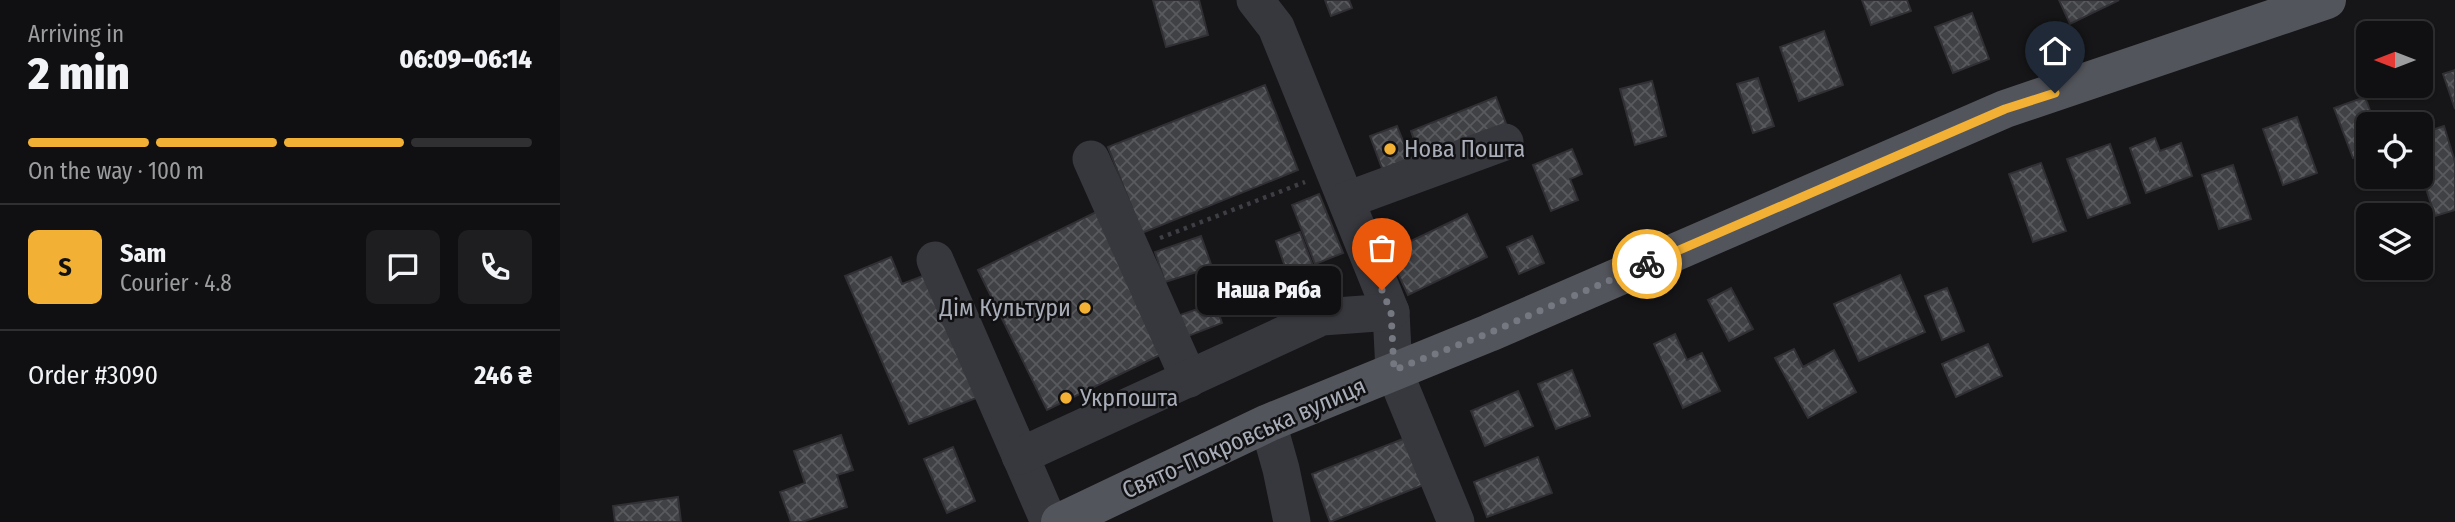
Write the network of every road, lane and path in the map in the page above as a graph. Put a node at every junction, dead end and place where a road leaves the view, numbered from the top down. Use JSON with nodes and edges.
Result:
{"nodes":[{"id":1,"x":1255,"y":0,"type":"edge"},
{"id":2,"x":2327,"y":0,"type":"edge"},
{"id":3,"x":1505,"y":142,"type":"dead end"},
{"id":4,"x":1091,"y":159,"type":"dead end"},
{"id":5,"x":1341,"y":185,"type":"junction"},
{"id":6,"x":1131,"y":249,"type":"junction"},
{"id":7,"x":935,"y":260,"type":"dead end"},
{"id":8,"x":1391,"y":312,"type":"junction"},
{"id":9,"x":1394,"y":370,"type":"junction"},
{"id":10,"x":1189,"y":379,"type":"junction"},
{"id":11,"x":1268,"y":423,"type":"junction"},
{"id":12,"x":1020,"y":456,"type":"junction"},
{"id":13,"x":1049,"y":522,"type":"edge"},
{"id":14,"x":1060,"y":522,"type":"edge"},
{"id":15,"x":1292,"y":522,"type":"edge"},
{"id":16,"x":1457,"y":522,"type":"edge"}],
"edges":[{"from":1,"to":5,"type":"street"},
{"from":2,"to":9,"type":"main road","name":"Свято-Покровська вулиця"},
{"from":3,"to":5,"type":"street"},
{"from":4,"to":6,"type":"street"},
{"from":5,"to":6,"type":"path"},
{"from":5,"to":8,"type":"street"},
{"from":6,"to":10,"type":"street"},
{"from":7,"to":12,"type":"street"},
{"from":8,"to":9,"type":"street"},
{"from":8,"to":10,"type":"street"},
{"from":9,"to":11,"type":"main road","name":"Свято-Покровська вулиця"},
{"from":9,"to":16,"type":"street"},
{"from":10,"to":12,"type":"street"},
{"from":11,"to":14,"type":"main road","name":"Свято-Покровська вулиця"},
{"from":11,"to":15,"type":"street"},
{"from":12,"to":13,"type":"street"}]}
